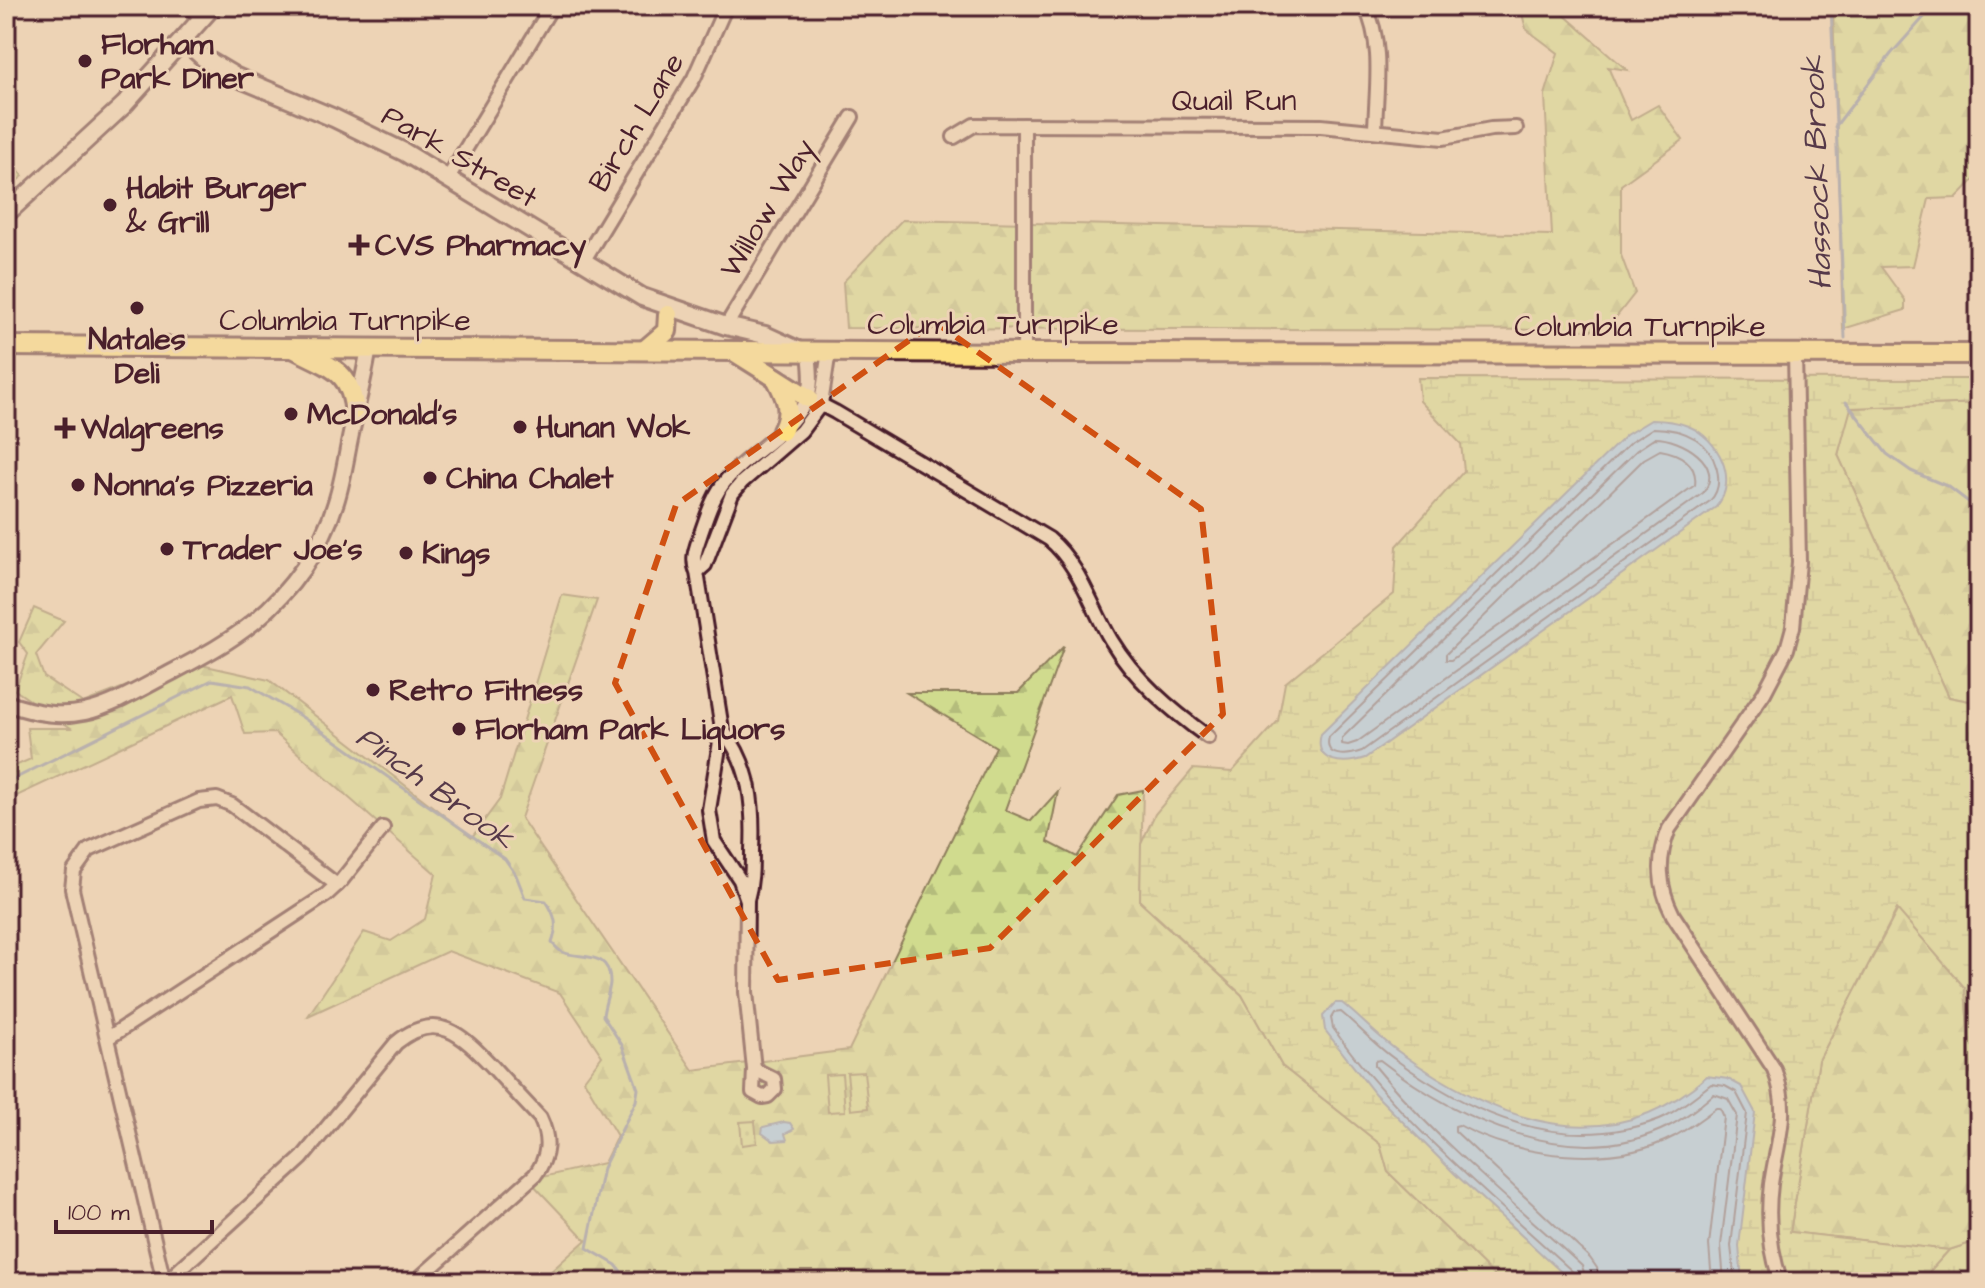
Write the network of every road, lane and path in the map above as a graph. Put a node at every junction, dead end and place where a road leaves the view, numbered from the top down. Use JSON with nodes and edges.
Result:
{"nodes":[{"id":1,"x":190,"y":6,"type":"edge"},
{"id":2,"x":552,"y":6,"type":"edge"},
{"id":3,"x":726,"y":6,"type":"edge"},
{"id":4,"x":1365,"y":6,"type":"edge"},
{"id":5,"x":208,"y":12,"type":"edge"},
{"id":6,"x":184,"y":40,"type":"junction"},
{"id":7,"x":852,"y":117,"type":"dead end"},
{"id":8,"x":1024,"y":125,"type":"junction"},
{"id":9,"x":1516,"y":128,"type":"dead end"},
{"id":10,"x":1375,"y":130,"type":"junction"},
{"id":11,"x":954,"y":137,"type":"dead end"},
{"id":12,"x":448,"y":178,"type":"junction"},
{"id":13,"x":6,"y":214,"type":"edge"},
{"id":14,"x":584,"y":260,"type":"junction"},
{"id":15,"x":653,"y":302,"type":"junction"},
{"id":16,"x":668,"y":315,"type":"junction"},
{"id":17,"x":726,"y":326,"type":"junction"},
{"id":18,"x":6,"y":346,"type":"edge"},
{"id":19,"x":292,"y":347,"type":"junction"},
{"id":20,"x":369,"y":347,"type":"junction"},
{"id":21,"x":646,"y":349,"type":"junction"},
{"id":22,"x":733,"y":351,"type":"junction"},
{"id":23,"x":804,"y":351,"type":"junction"},
{"id":24,"x":829,"y":351,"type":"junction"},
{"id":25,"x":1024,"y":353,"type":"junction"},
{"id":26,"x":1795,"y":353,"type":"junction"},
{"id":27,"x":1979,"y":354,"type":"edge"},
{"id":28,"x":775,"y":376,"type":"junction"},
{"id":29,"x":814,"y":401,"type":"junction"},
{"id":30,"x":355,"y":414,"type":"junction"},
{"id":31,"x":782,"y":431,"type":"junction"},
{"id":32,"x":697,"y":572,"type":"junction"},
{"id":33,"x":6,"y":703,"type":"edge"},
{"id":34,"x":722,"y":729,"type":"junction"},
{"id":35,"x":1208,"y":737,"type":"dead end"},
{"id":36,"x":383,"y":828,"type":"dead end"},
{"id":37,"x":337,"y":885,"type":"junction"},
{"id":38,"x":747,"y":900,"type":"junction"},
{"id":39,"x":108,"y":1038,"type":"junction"},
{"id":40,"x":754,"y":1069,"type":"dead end"},
{"id":41,"x":165,"y":1282,"type":"edge"},
{"id":42,"x":415,"y":1282,"type":"edge"},
{"id":43,"x":1781,"y":1282,"type":"edge"}],
"edges":[{"from":1,"to":5,"type":"street"},
{"from":2,"to":12,"type":"street"},
{"from":3,"to":14,"type":"street","name":"Birch Lane"},
{"from":4,"to":10,"type":"street"},
{"from":5,"to":6,"type":"main road"},
{"from":6,"to":12,"type":"main road","name":"Park Street"},
{"from":6,"to":13,"type":"main road"},
{"from":7,"to":17,"type":"street","name":"Willow Way"},
{"from":8,"to":10,"type":"street","name":"Quail Run"},
{"from":8,"to":11,"type":"street","name":"Quail Run"},
{"from":8,"to":25,"type":"street"},
{"from":9,"to":10,"type":"street","name":"Quail Run"},
{"from":12,"to":14,"type":"main road","name":"Park Street"},
{"from":14,"to":15,"type":"main road","name":"Park Street"},
{"from":15,"to":16,"type":"main road"},
{"from":15,"to":17,"type":"main road","name":"Park Street"},
{"from":16,"to":17,"type":"main road"},
{"from":16,"to":21,"type":"main road"},
{"from":17,"to":23,"type":"main road","name":"Park Street"},
{"from":18,"to":19,"type":"main road","name":"Columbia Turnpike"},
{"from":19,"to":20,"type":"main road","name":"Columbia Turnpike"},
{"from":19,"to":30,"type":"main road"},
{"from":20,"to":21,"type":"main road","name":"Columbia Turnpike"},
{"from":20,"to":30,"type":"street"},
{"from":21,"to":22,"type":"main road","name":"Columbia Turnpike"},
{"from":22,"to":23,"type":"main road","name":"Columbia Turnpike"},
{"from":22,"to":28,"type":"main road"},
{"from":23,"to":24,"type":"main road","name":"Columbia Turnpike"},
{"from":23,"to":29,"type":"street"},
{"from":24,"to":25,"type":"main road","name":"Columbia Turnpike"},
{"from":24,"to":29,"type":"street"},
{"from":25,"to":26,"type":"main road","name":"Columbia Turnpike"},
{"from":26,"to":27,"type":"main road","name":"Columbia Turnpike"},
{"from":26,"to":43,"type":"street"},
{"from":28,"to":29,"type":"main road"},
{"from":28,"to":31,"type":"main road"},
{"from":29,"to":31,"type":"street"},
{"from":29,"to":32,"type":"street"},
{"from":29,"to":35,"type":"street"},
{"from":30,"to":33,"type":"street"},
{"from":31,"to":32,"type":"street"},
{"from":32,"to":34,"type":"street"},
{"from":34,"to":38,"type":"street"},
{"from":34,"to":38,"type":"street"},
{"from":36,"to":37,"type":"street"},
{"from":37,"to":39,"type":"street"},
{"from":37,"to":39,"type":"street"},
{"from":38,"to":40,"type":"street"},
{"from":39,"to":41,"type":"street"},
{"from":41,"to":42,"type":"street"}]}
